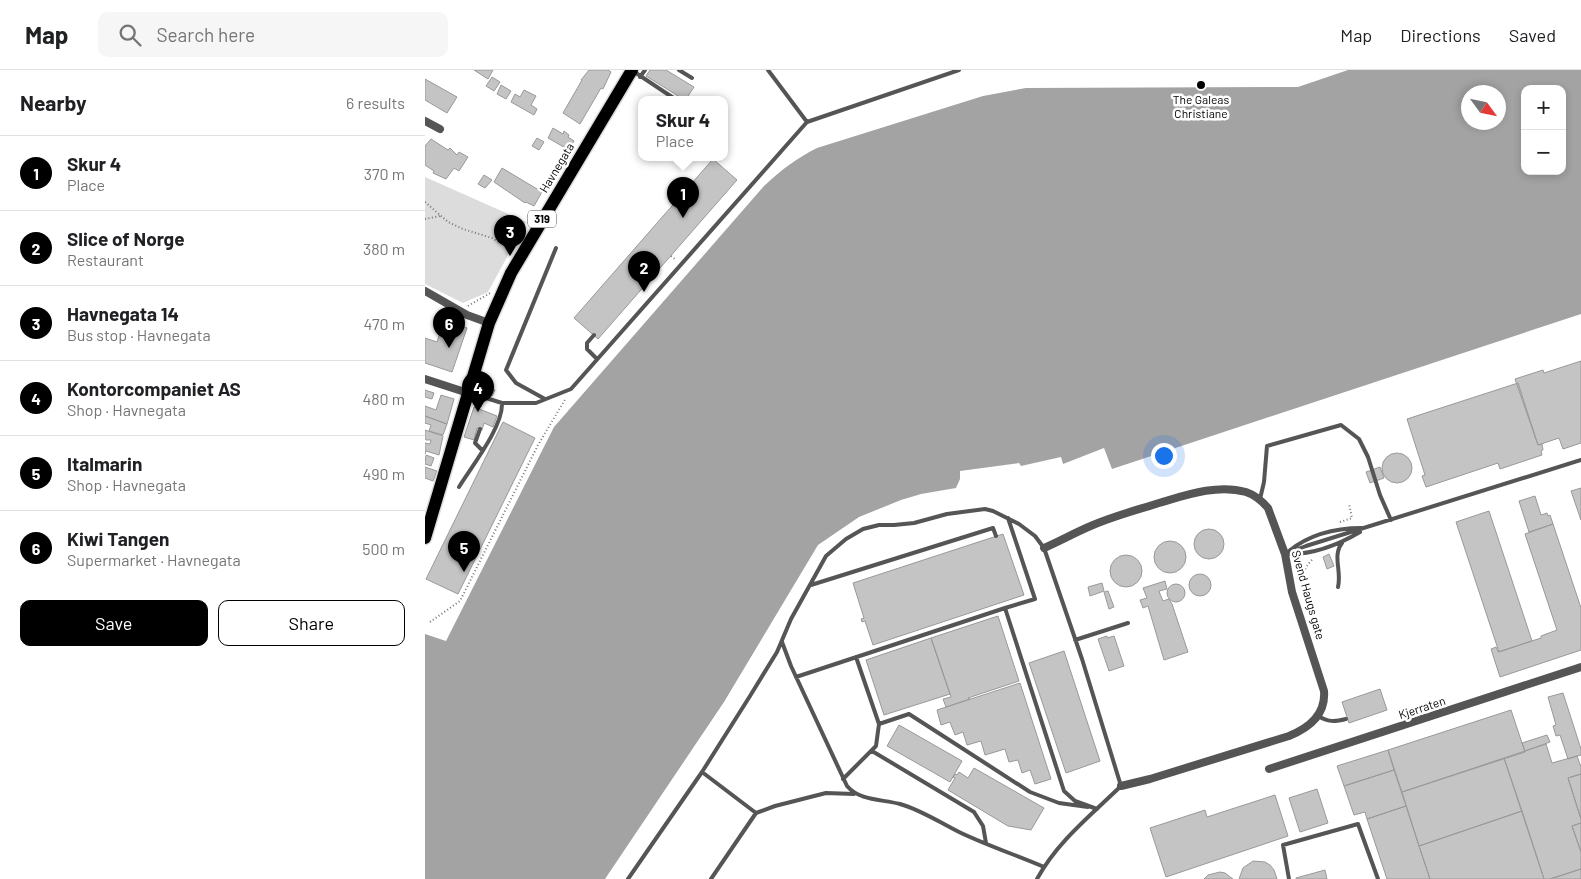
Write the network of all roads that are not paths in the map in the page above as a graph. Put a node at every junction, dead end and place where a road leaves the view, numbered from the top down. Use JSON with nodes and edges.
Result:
{"nodes":[{"id":1,"x":645,"y":70,"type":"edge"},
{"id":2,"x":679,"y":70,"type":"edge"},
{"id":3,"x":768,"y":70,"type":"edge"},
{"id":4,"x":959,"y":70,"type":"edge"},
{"id":5,"x":635,"y":72,"type":"edge"},
{"id":6,"x":692,"y":78,"type":"dead end"},
{"id":7,"x":671,"y":96,"type":"edge"},
{"id":8,"x":425,"y":122,"type":"edge"},
{"id":9,"x":807,"y":122,"type":"junction"},
{"id":10,"x":440,"y":129,"type":"dead end"},
{"id":11,"x":556,"y":248,"type":"dead end"},
{"id":12,"x":425,"y":291,"type":"edge"},
{"id":13,"x":489,"y":323,"type":"junction"},
{"id":14,"x":594,"y":335,"type":"dead end"},
{"id":15,"x":597,"y":359,"type":"junction"},
{"id":16,"x":425,"y":379,"type":"edge"},
{"id":17,"x":468,"y":392,"type":"junction"},
{"id":18,"x":545,"y":399,"type":"junction"},
{"id":19,"x":502,"y":403,"type":"junction"},
{"id":20,"x":480,"y":429,"type":"dead end"},
{"id":21,"x":483,"y":450,"type":"junction"},
{"id":22,"x":1581,"y":460,"type":"edge"},
{"id":23,"x":459,"y":487,"type":"dead end"},
{"id":24,"x":1259,"y":499,"type":"junction"},
{"id":25,"x":1008,"y":518,"type":"junction"},
{"id":26,"x":1391,"y":520,"type":"junction"},
{"id":27,"x":1367,"y":528,"type":"junction"},
{"id":28,"x":1347,"y":534,"type":"junction"},
{"id":29,"x":995,"y":536,"type":"dead end"},
{"id":30,"x":425,"y":538,"type":"edge"},
{"id":31,"x":1343,"y":543,"type":"junction"},
{"id":32,"x":1044,"y":548,"type":"junction"},
{"id":33,"x":1285,"y":554,"type":"junction"},
{"id":34,"x":811,"y":585,"type":"junction"},
{"id":35,"x":1338,"y":586,"type":"dead end"},
{"id":36,"x":1005,"y":608,"type":"junction"},
{"id":37,"x":1128,"y":623,"type":"dead end"},
{"id":38,"x":1075,"y":640,"type":"junction"},
{"id":39,"x":782,"y":642,"type":"junction"},
{"id":40,"x":856,"y":657,"type":"junction"},
{"id":41,"x":1581,"y":667,"type":"edge"},
{"id":42,"x":796,"y":677,"type":"junction"},
{"id":43,"x":1318,"y":716,"type":"junction"},
{"id":44,"x":1345,"y":719,"type":"dead end"},
{"id":45,"x":879,"y":724,"type":"junction"},
{"id":46,"x":872,"y":751,"type":"junction"},
{"id":47,"x":1269,"y":769,"type":"dead end"},
{"id":48,"x":702,"y":772,"type":"junction"},
{"id":49,"x":843,"y":779,"type":"junction"},
{"id":50,"x":1121,"y":786,"type":"junction"},
{"id":51,"x":854,"y":794,"type":"junction"},
{"id":52,"x":1097,"y":809,"type":"junction"},
{"id":53,"x":756,"y":813,"type":"junction"},
{"id":54,"x":985,"y":843,"type":"junction"},
{"id":55,"x":1044,"y":867,"type":"junction"},
{"id":56,"x":628,"y":879,"type":"edge"},
{"id":57,"x":711,"y":879,"type":"edge"},
{"id":58,"x":1037,"y":879,"type":"edge"},
{"id":59,"x":1289,"y":879,"type":"edge"},
{"id":60,"x":1378,"y":879,"type":"edge"}],
"edges":[{"from":1,"to":5,"type":"lane"},
{"from":2,"to":6,"type":"lane"},
{"from":3,"to":9,"type":"lane"},
{"from":4,"to":9,"type":"lane"},
{"from":5,"to":7,"type":"lane"},
{"from":5,"to":13,"type":"main road","name":"Havnegata","number":"319"},
{"from":8,"to":10,"type":"street"},
{"from":9,"to":15,"type":"lane"},
{"from":11,"to":18,"type":"lane"},
{"from":12,"to":13,"type":"street"},
{"from":13,"to":17,"type":"main road","name":"Havnegata","number":"319"},
{"from":14,"to":15,"type":"lane"},
{"from":15,"to":18,"type":"lane"},
{"from":16,"to":17,"type":"street"},
{"from":17,"to":19,"type":"lane"},
{"from":17,"to":30,"type":"main road","name":"Havnegata","number":"319"},
{"from":18,"to":19,"type":"lane"},
{"from":19,"to":21,"type":"lane"},
{"from":20,"to":21,"type":"lane"},
{"from":21,"to":23,"type":"lane"},
{"from":22,"to":26,"type":"lane"},
{"from":24,"to":26,"type":"lane"},
{"from":24,"to":32,"type":"street"},
{"from":24,"to":33,"type":"street","name":"Svend Haugs gate"},
{"from":25,"to":32,"type":"lane"},
{"from":25,"to":34,"type":"lane"},
{"from":25,"to":36,"type":"lane"},
{"from":26,"to":27,"type":"lane"},
{"from":27,"to":28,"type":"lane"},
{"from":27,"to":31,"type":"lane"},
{"from":27,"to":33,"type":"lane"},
{"from":28,"to":31,"type":"lane"},
{"from":28,"to":33,"type":"lane"},
{"from":29,"to":34,"type":"lane"},
{"from":31,"to":33,"type":"lane"},
{"from":31,"to":35,"type":"lane"},
{"from":32,"to":38,"type":"lane"},
{"from":33,"to":43,"type":"street","name":"Svend Haugs gate"},
{"from":34,"to":39,"type":"lane"},
{"from":36,"to":40,"type":"lane"},
{"from":36,"to":52,"type":"lane"},
{"from":37,"to":38,"type":"lane"},
{"from":38,"to":50,"type":"lane"},
{"from":39,"to":42,"type":"lane"},
{"from":39,"to":48,"type":"lane"},
{"from":40,"to":42,"type":"lane"},
{"from":40,"to":45,"type":"lane"},
{"from":41,"to":47,"type":"street","name":"Kjerraten"},
{"from":42,"to":49,"type":"lane"},
{"from":43,"to":44,"type":"lane"},
{"from":43,"to":50,"type":"street"},
{"from":45,"to":46,"type":"lane"},
{"from":45,"to":52,"type":"lane"},
{"from":46,"to":49,"type":"lane"},
{"from":46,"to":54,"type":"lane"},
{"from":48,"to":53,"type":"lane"},
{"from":48,"to":56,"type":"lane"},
{"from":49,"to":51,"type":"lane"},
{"from":50,"to":52,"type":"lane"},
{"from":51,"to":53,"type":"lane"},
{"from":51,"to":54,"type":"lane"},
{"from":52,"to":55,"type":"lane"},
{"from":53,"to":57,"type":"lane"},
{"from":54,"to":55,"type":"lane"},
{"from":55,"to":58,"type":"lane"},
{"from":59,"to":60,"type":"lane"}]}
